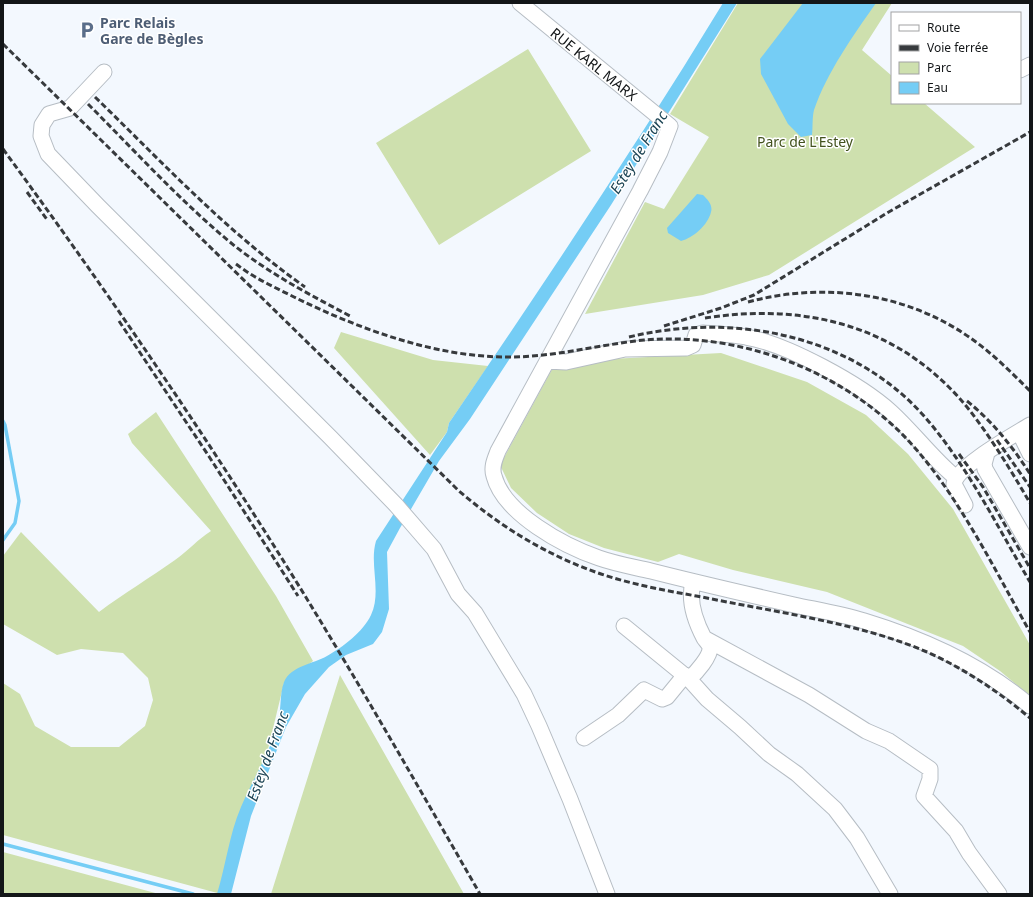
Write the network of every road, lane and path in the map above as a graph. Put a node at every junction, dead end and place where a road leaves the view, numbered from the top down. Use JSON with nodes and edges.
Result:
{"nodes":[{"id":1,"x":520,"y":3,"type":"edge"},
{"id":2,"x":1030,"y":65,"type":"edge"},
{"id":3,"x":1021,"y":70,"type":"edge"},
{"id":4,"x":104,"y":72,"type":"dead end"},
{"id":5,"x":547,"y":361,"type":"junction"},
{"id":6,"x":1028,"y":426,"type":"edge"},
{"id":7,"x":988,"y":453,"type":"junction"},
{"id":8,"x":1030,"y":454,"type":"edge"},
{"id":9,"x":955,"y":477,"type":"junction"},
{"id":10,"x":965,"y":505,"type":"dead end"},
{"id":11,"x":1030,"y":547,"type":"edge"},
{"id":12,"x":693,"y":582,"type":"junction"},
{"id":13,"x":624,"y":626,"type":"dead end"},
{"id":14,"x":704,"y":638,"type":"junction"},
{"id":15,"x":687,"y":677,"type":"junction"},
{"id":16,"x":1030,"y":706,"type":"edge"},
{"id":17,"x":584,"y":738,"type":"dead end"},
{"id":18,"x":607,"y":894,"type":"edge"},
{"id":19,"x":890,"y":894,"type":"edge"},
{"id":20,"x":999,"y":894,"type":"edge"}],
"edges":[{"from":1,"to":5,"type":"street","name":"RUE KARL MARX"},
{"from":2,"to":3,"type":"street"},
{"from":4,"to":18,"type":"street"},
{"from":5,"to":9,"type":"street"},
{"from":5,"to":12,"type":"street"},
{"from":6,"to":7,"type":"street"},
{"from":6,"to":8,"type":"street"},
{"from":7,"to":9,"type":"street"},
{"from":7,"to":11,"type":"street"},
{"from":9,"to":10,"type":"street"},
{"from":12,"to":14,"type":"street"},
{"from":12,"to":16,"type":"street"},
{"from":13,"to":15,"type":"street"},
{"from":14,"to":15,"type":"street"},
{"from":14,"to":20,"type":"street"},
{"from":15,"to":17,"type":"street"},
{"from":15,"to":19,"type":"street"}]}
